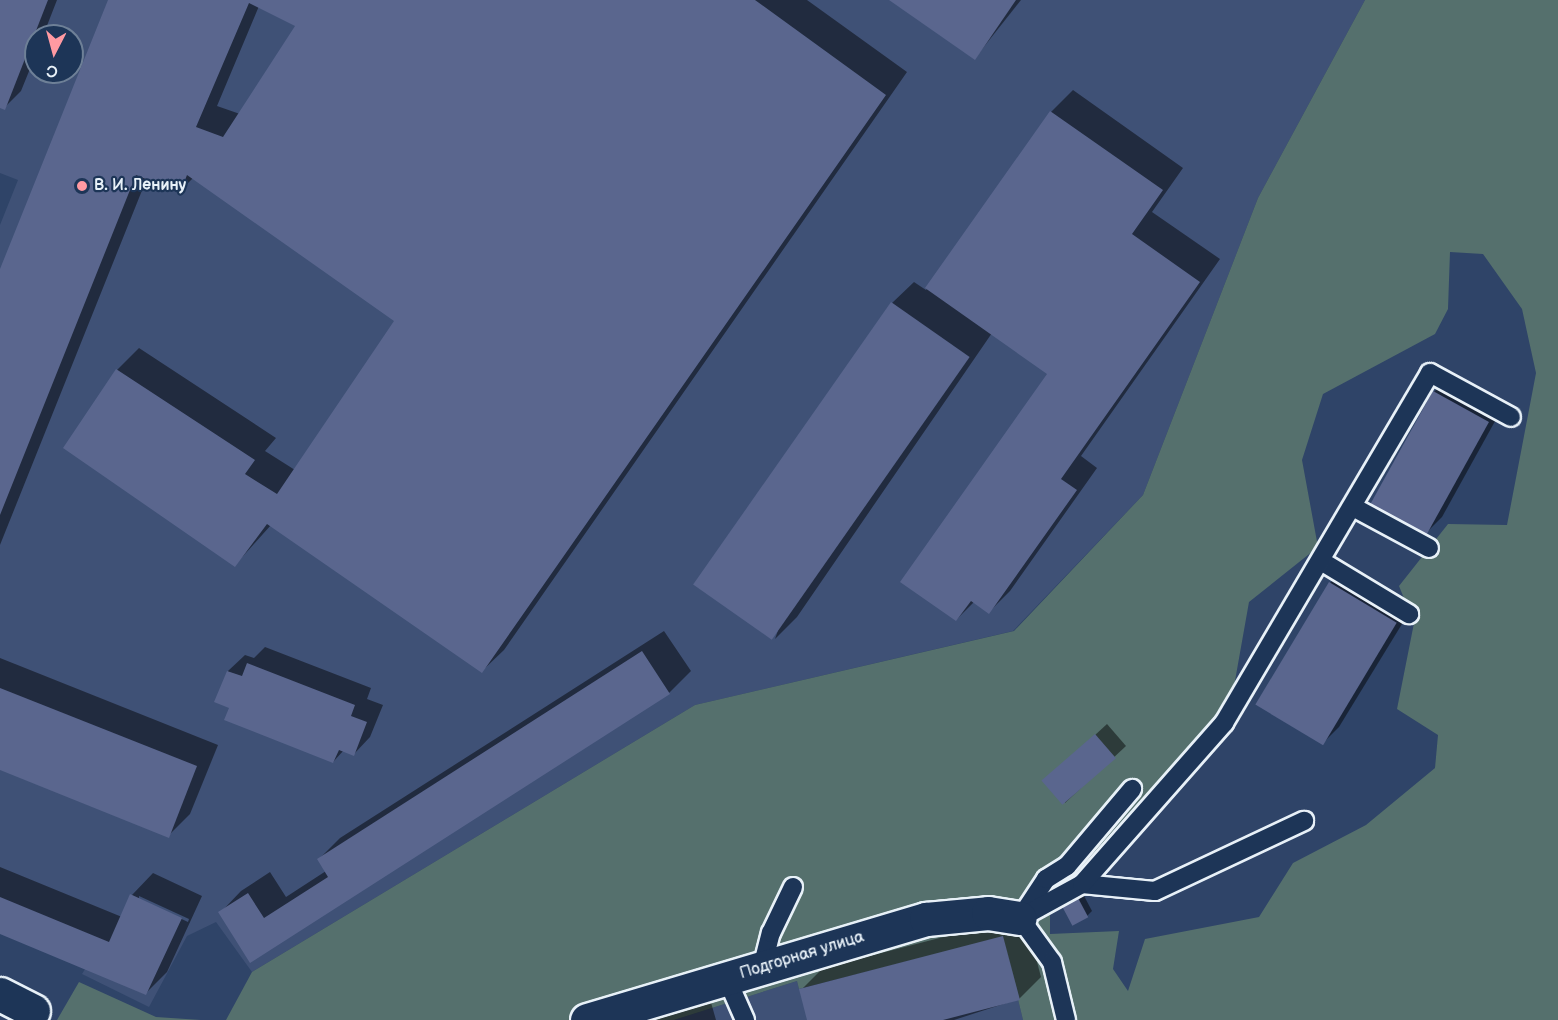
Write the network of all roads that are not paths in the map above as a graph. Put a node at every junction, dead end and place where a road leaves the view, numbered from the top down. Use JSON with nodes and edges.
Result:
{"nodes":[{"id":1,"x":1511,"y":417,"type":"dead end"},
{"id":2,"x":1355,"y":508,"type":"junction"},
{"id":3,"x":1429,"y":548,"type":"dead end"},
{"id":4,"x":1322,"y":561,"type":"junction"},
{"id":5,"x":1409,"y":614,"type":"dead end"},
{"id":6,"x":1132,"y":789,"type":"dead end"},
{"id":7,"x":1304,"y":821,"type":"dead end"},
{"id":8,"x":1082,"y":884,"type":"junction"},
{"id":9,"x":793,"y":887,"type":"dead end"},
{"id":10,"x":1020,"y":918,"type":"junction"},
{"id":11,"x":762,"y":968,"type":"junction"},
{"id":12,"x":727,"y":978,"type":"junction"},
{"id":13,"x":0,"y":994,"type":"edge"},
{"id":14,"x":33,"y":1011,"type":"dead end"},
{"id":15,"x":587,"y":1020,"type":"edge"},
{"id":16,"x":745,"y":1020,"type":"edge"},
{"id":17,"x":1065,"y":1020,"type":"edge"}],
"edges":[{"from":1,"to":2,"type":"lane"},
{"from":2,"to":3,"type":"lane"},
{"from":2,"to":4,"type":"lane"},
{"from":4,"to":5,"type":"lane"},
{"from":4,"to":8,"type":"lane"},
{"from":6,"to":10,"type":"lane"},
{"from":7,"to":8,"type":"lane"},
{"from":8,"to":10,"type":"lane"},
{"from":9,"to":11,"type":"lane"},
{"from":10,"to":11,"type":"street","name":"Подгорная улица"},
{"from":10,"to":17,"type":"lane"},
{"from":11,"to":12,"type":"street","name":"Подгорная улица"},
{"from":12,"to":15,"type":"street","name":"Подгорная улица"},
{"from":12,"to":16,"type":"lane"},
{"from":13,"to":14,"type":"street"}]}
